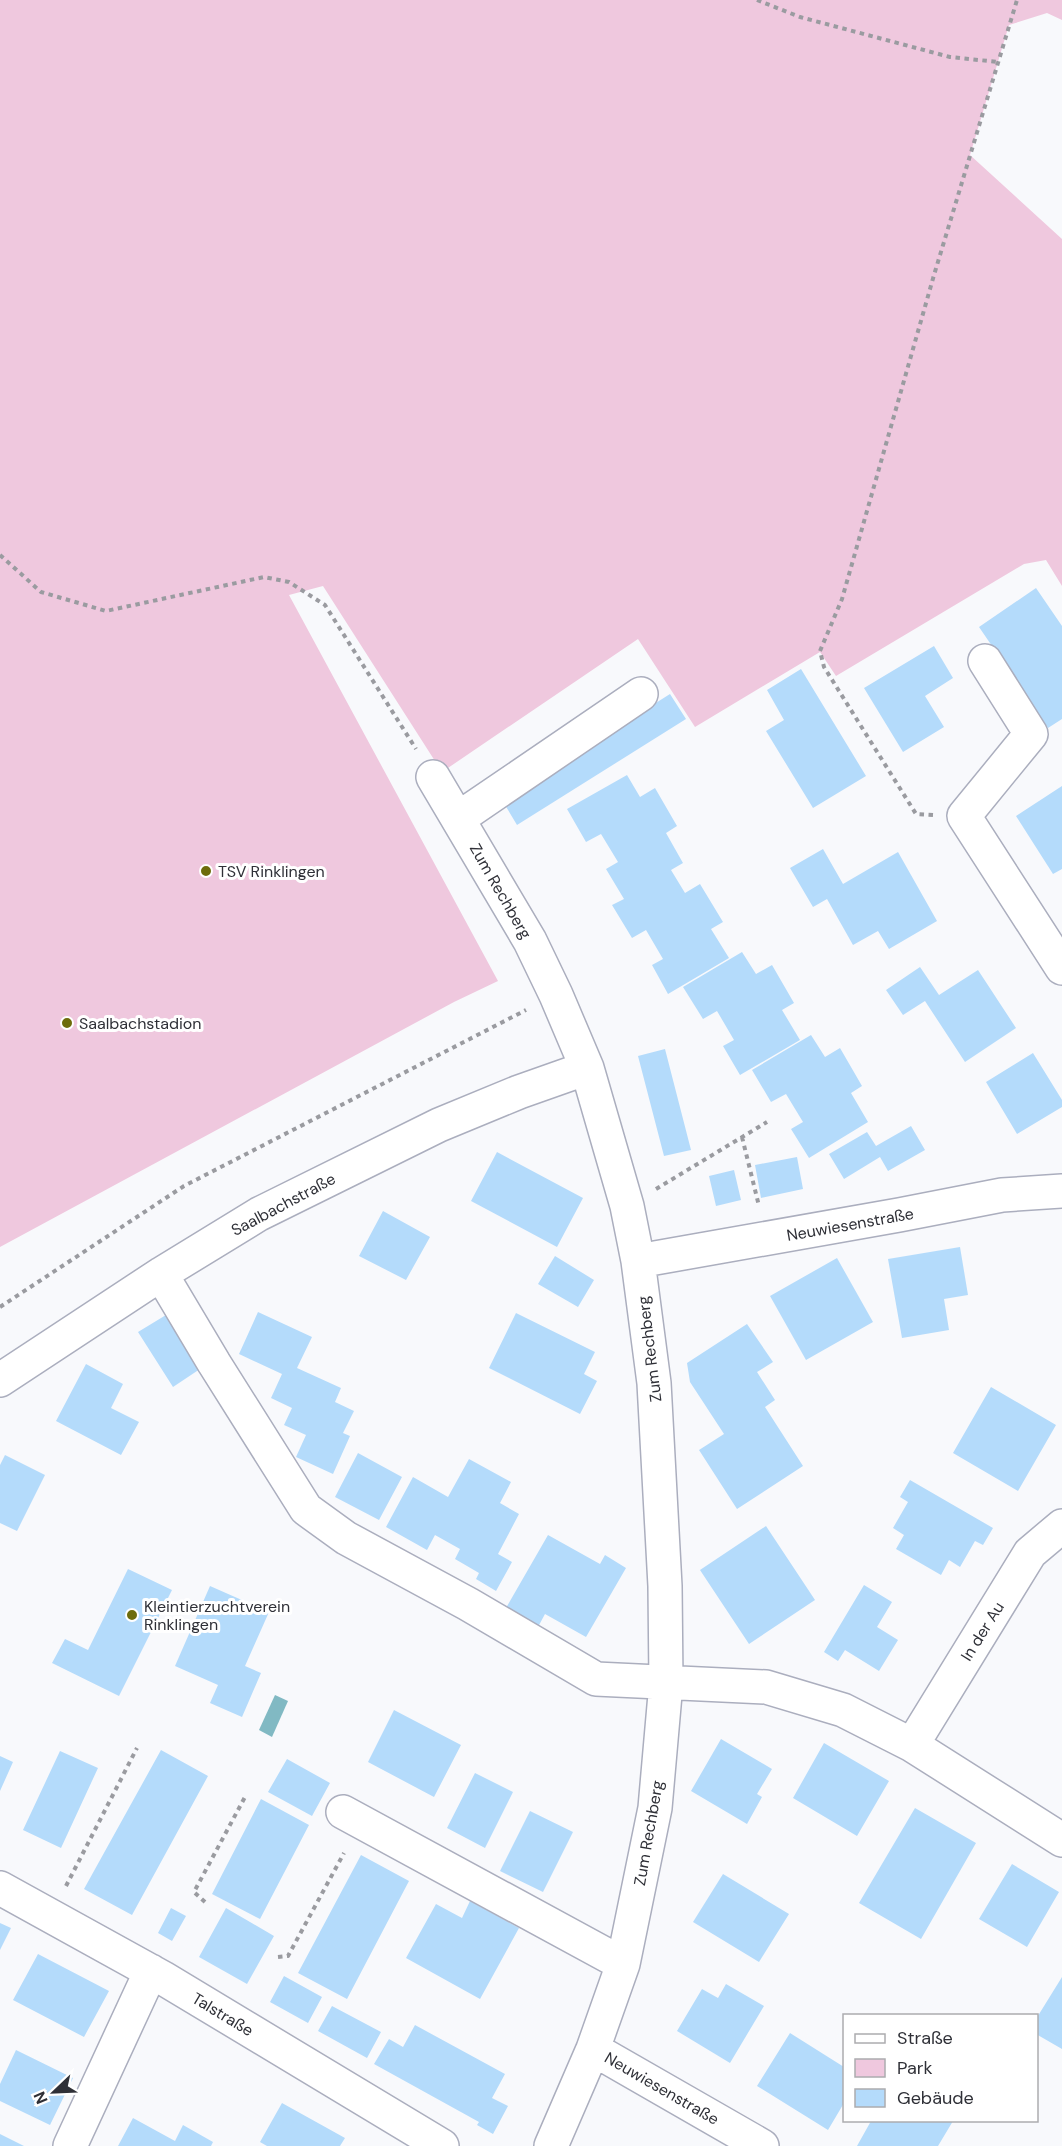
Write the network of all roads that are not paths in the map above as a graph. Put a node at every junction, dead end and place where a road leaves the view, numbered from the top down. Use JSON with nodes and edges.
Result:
{"nodes":[{"id":1,"x":985,"y":661,"type":"dead end"},
{"id":2,"x":641,"y":694,"type":"dead end"},
{"id":3,"x":433,"y":777,"type":"road end"},
{"id":4,"x":459,"y":818,"type":"junction"},
{"id":5,"x":1062,"y":968,"type":"edge"},
{"id":6,"x":587,"y":1068,"type":"junction"},
{"id":7,"x":1062,"y":1191,"type":"edge"},
{"id":8,"x":638,"y":1261,"type":"junction"},
{"id":9,"x":161,"y":1274,"type":"junction"},
{"id":10,"x":0,"y":1380,"type":"edge"},
{"id":11,"x":1062,"y":1526,"type":"edge"},
{"id":12,"x":666,"y":1683,"type":"junction"},
{"id":13,"x":912,"y":1745,"type":"junction"},
{"id":14,"x":343,"y":1812,"type":"dead end"},
{"id":15,"x":1062,"y":1840,"type":"edge"},
{"id":16,"x":0,"y":1888,"type":"edge"},
{"id":17,"x":623,"y":1964,"type":"junction"},
{"id":18,"x":150,"y":1971,"type":"junction"},
{"id":19,"x":594,"y":2049,"type":"junction"},
{"id":20,"x":70,"y":2146,"type":"edge"},
{"id":21,"x":442,"y":2146,"type":"edge"},
{"id":22,"x":551,"y":2146,"type":"edge"},
{"id":23,"x":762,"y":2146,"type":"edge"}],
"edges":[{"from":1,"to":5,"type":"street"},
{"from":2,"to":4,"type":"street"},
{"from":3,"to":4,"type":"street","name":"Zum Rechberg"},
{"from":4,"to":6,"type":"street","name":"Zum Rechberg"},
{"from":6,"to":8,"type":"street","name":"Zum Rechberg"},
{"from":6,"to":9,"type":"street","name":"Saalbachstraße"},
{"from":7,"to":8,"type":"street","name":"Neuwiesenstraße"},
{"from":8,"to":12,"type":"street","name":"Zum Rechberg"},
{"from":9,"to":10,"type":"street","name":"Saalbachstraße"},
{"from":9,"to":12,"type":"street"},
{"from":11,"to":13,"type":"street","name":"In der Au"},
{"from":12,"to":13,"type":"street"},
{"from":12,"to":17,"type":"street","name":"Zum Rechberg"},
{"from":13,"to":15,"type":"street"},
{"from":14,"to":17,"type":"street"},
{"from":16,"to":18,"type":"street","name":"Talstraße"},
{"from":17,"to":19,"type":"street","name":"Zum Rechberg"},
{"from":18,"to":20,"type":"street"},
{"from":18,"to":21,"type":"street","name":"Talstraße"},
{"from":19,"to":22,"type":"street","name":"Zum Rechberg"},
{"from":19,"to":23,"type":"street","name":"Neuwiesenstraße"}]}
